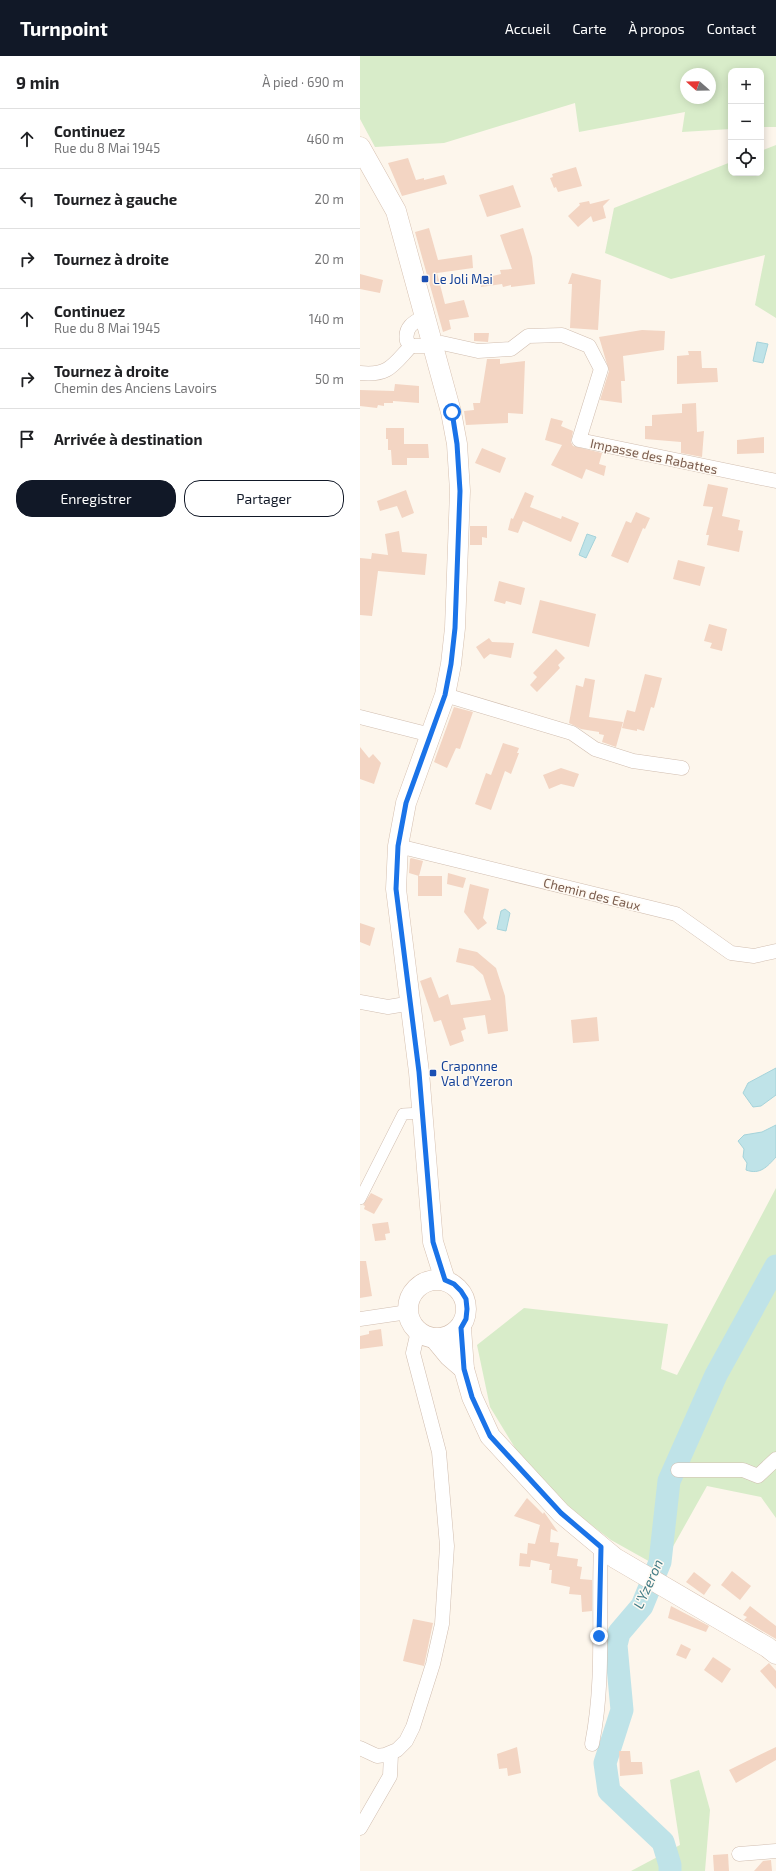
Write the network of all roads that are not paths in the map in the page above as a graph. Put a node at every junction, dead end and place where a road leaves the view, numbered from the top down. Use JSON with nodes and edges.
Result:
{"nodes":[{"id":1,"x":360,"y":147,"type":"edge"},
{"id":2,"x":425,"y":316,"type":"junction"},
{"id":3,"x":411,"y":346,"type":"junction"},
{"id":4,"x":433,"y":346,"type":"junction"},
{"id":5,"x":360,"y":373,"type":"edge"},
{"id":6,"x":776,"y":481,"type":"edge"},
{"id":7,"x":445,"y":695,"type":"junction"},
{"id":8,"x":360,"y":717,"type":"edge"},
{"id":9,"x":431,"y":736,"type":"junction"},
{"id":10,"x":682,"y":768,"type":"dead end"},
{"id":11,"x":398,"y":846,"type":"junction"},
{"id":12,"x":776,"y":951,"type":"edge"},
{"id":13,"x":360,"y":1002,"type":"edge"},
{"id":14,"x":412,"y":1003,"type":"junction"},
{"id":15,"x":423,"y":1113,"type":"junction"},
{"id":16,"x":360,"y":1199,"type":"edge"},
{"id":17,"x":433,"y":1242,"type":"junction"},
{"id":18,"x":445,"y":1280,"type":"junction"},
{"id":19,"x":418,"y":1286,"type":"junction"},
{"id":20,"x":408,"y":1312,"type":"junction"},
{"id":21,"x":360,"y":1319,"type":"edge"},
{"id":22,"x":461,"y":1328,"type":"junction"},
{"id":23,"x":426,"y":1335,"type":"junction"},
{"id":24,"x":464,"y":1369,"type":"junction"},
{"id":25,"x":776,"y":1459,"type":"edge"},
{"id":26,"x":678,"y":1470,"type":"dead end"},
{"id":27,"x":608,"y":1553,"type":"junction"},
{"id":28,"x":776,"y":1654,"type":"edge"},
{"id":29,"x":592,"y":1744,"type":"dead end"},
{"id":30,"x":360,"y":1748,"type":"edge"},
{"id":31,"x":391,"y":1754,"type":"junction"},
{"id":32,"x":360,"y":1828,"type":"edge"},
{"id":33,"x":776,"y":1851,"type":"edge"},
{"id":34,"x":739,"y":1854,"type":"dead end"}],
"edges":[{"from":1,"to":2,"type":"main road"},
{"from":2,"to":3,"type":"street"},
{"from":2,"to":4,"type":"main road"},
{"from":3,"to":4,"type":"street"},
{"from":3,"to":5,"type":"street"},
{"from":4,"to":6,"type":"street","name":"Impasse des Rabattes"},
{"from":4,"to":7,"type":"main road"},
{"from":7,"to":9,"type":"main road"},
{"from":7,"to":10,"type":"street"},
{"from":8,"to":9,"type":"street"},
{"from":9,"to":11,"type":"main road"},
{"from":11,"to":12,"type":"street","name":"Chemin des Eaux"},
{"from":11,"to":14,"type":"main road"},
{"from":13,"to":14,"type":"street"},
{"from":14,"to":15,"type":"main road"},
{"from":15,"to":16,"type":"street"},
{"from":15,"to":17,"type":"main road"},
{"from":17,"to":18,"type":"main road"},
{"from":17,"to":19,"type":"main road"},
{"from":18,"to":19,"type":"main road"},
{"from":18,"to":22,"type":"main road"},
{"from":19,"to":20,"type":"main road"},
{"from":20,"to":21,"type":"street"},
{"from":20,"to":23,"type":"main road"},
{"from":22,"to":23,"type":"main road"},
{"from":22,"to":24,"type":"main road"},
{"from":23,"to":24,"type":"main road"},
{"from":23,"to":31,"type":"street"},
{"from":24,"to":27,"type":"main road"},
{"from":25,"to":26,"type":"street"},
{"from":27,"to":28,"type":"main road"},
{"from":27,"to":29,"type":"street"},
{"from":30,"to":31,"type":"street"},
{"from":31,"to":32,"type":"street"},
{"from":33,"to":34,"type":"street"}]}
